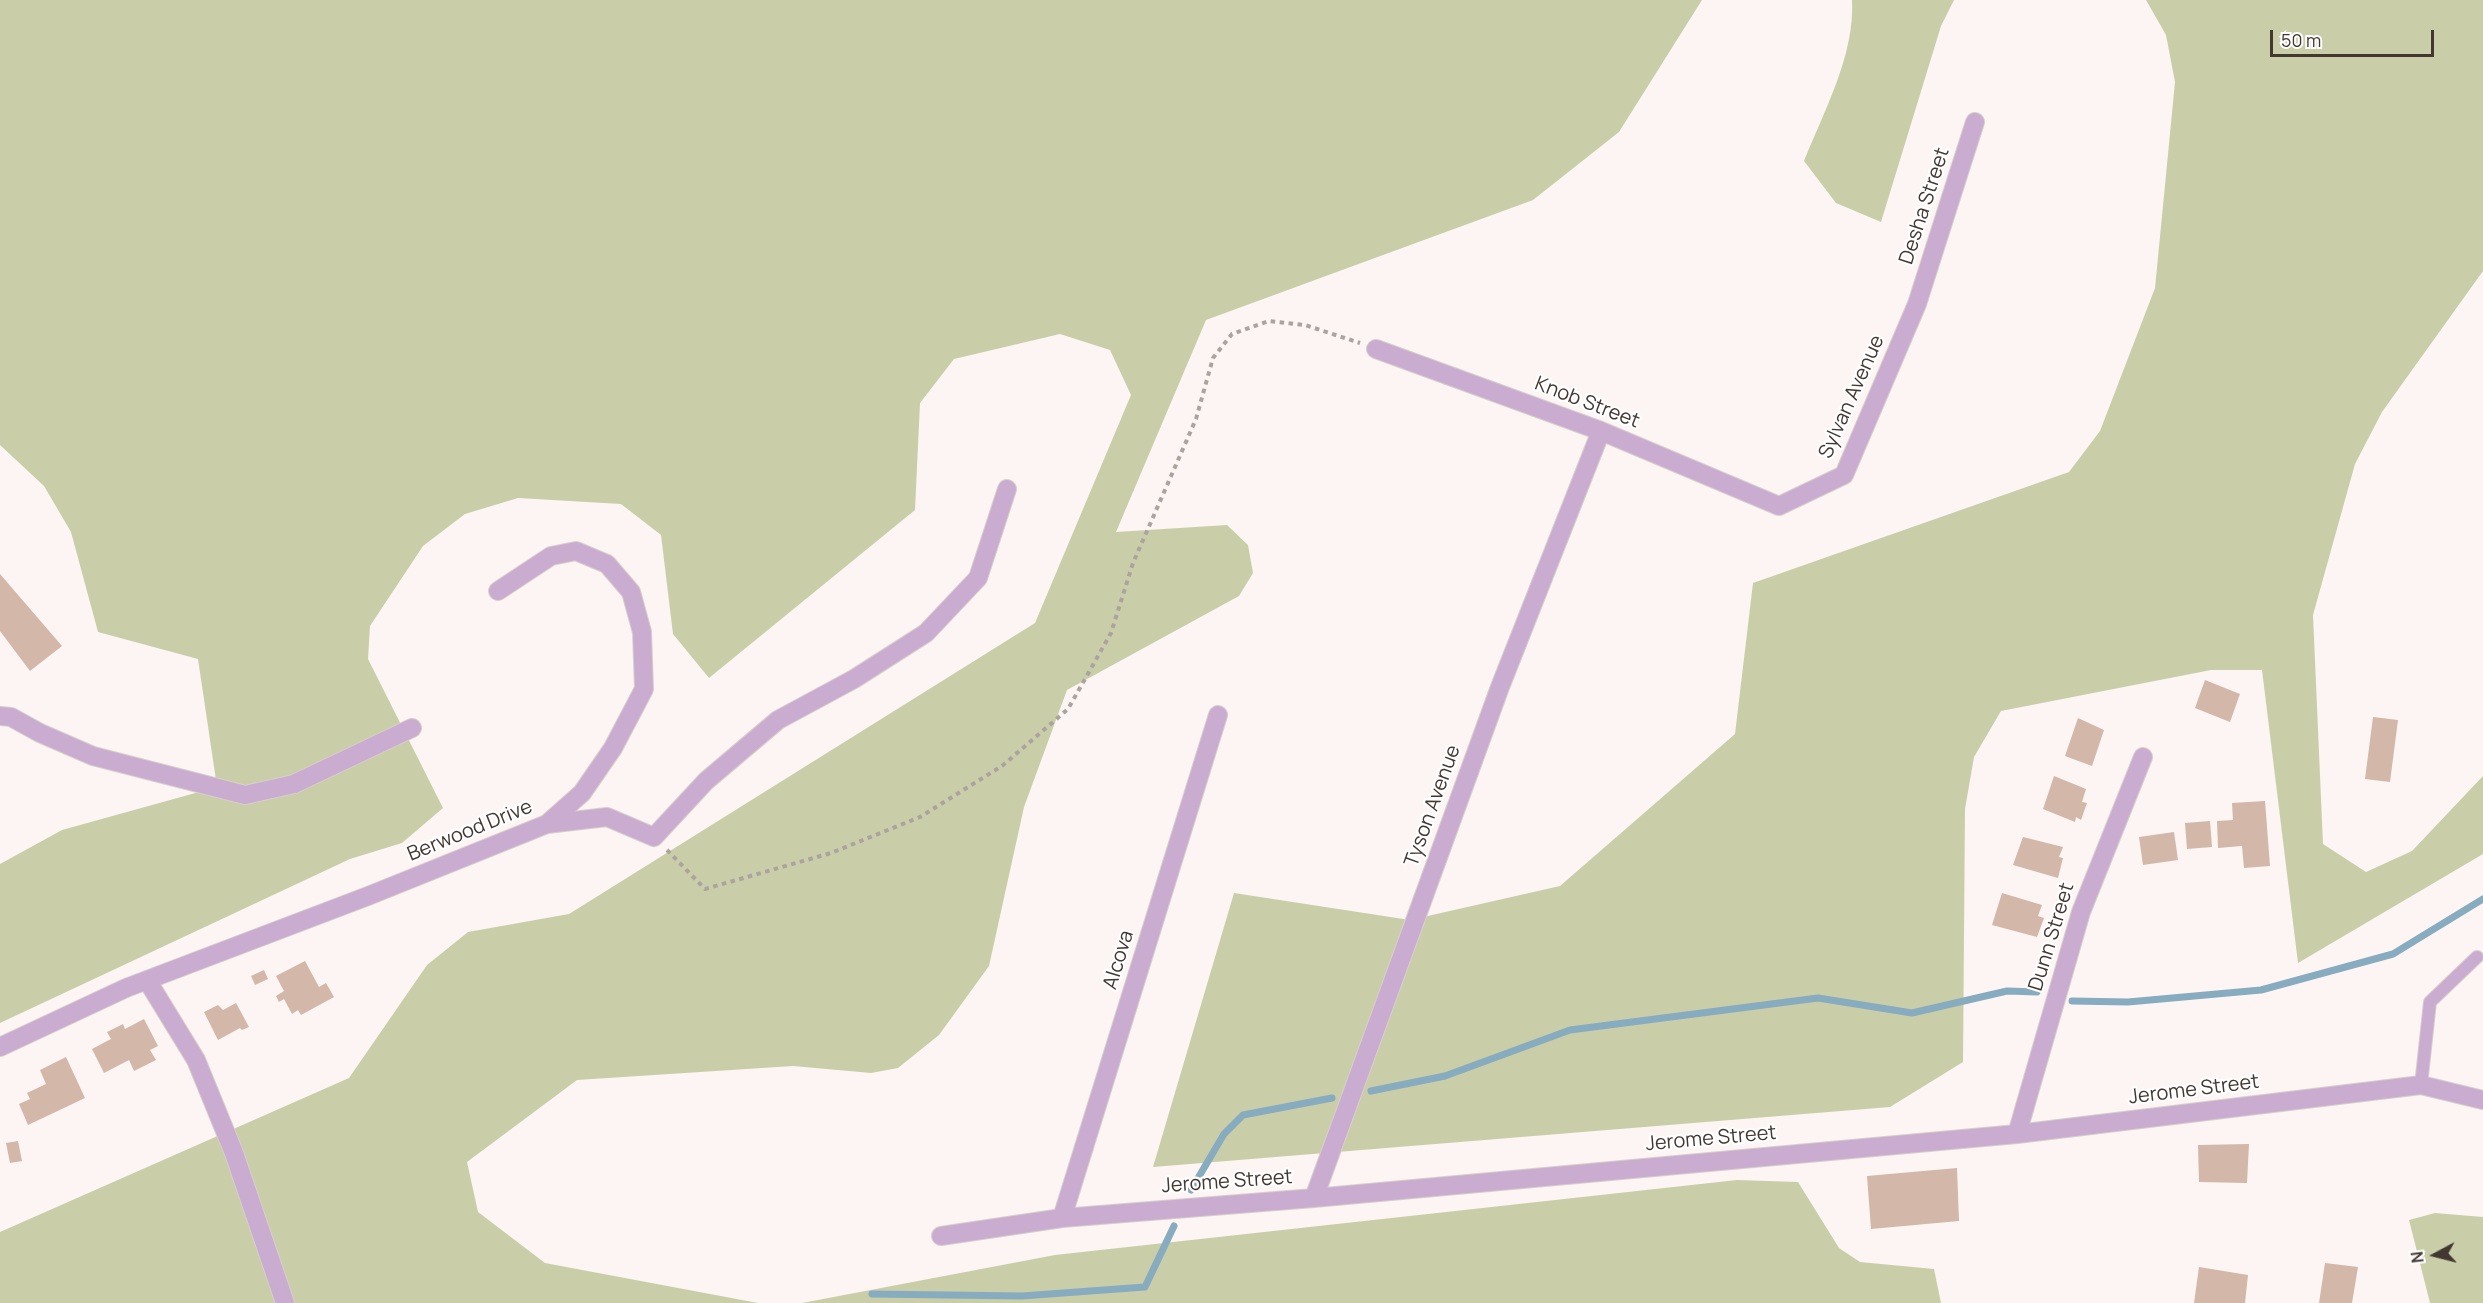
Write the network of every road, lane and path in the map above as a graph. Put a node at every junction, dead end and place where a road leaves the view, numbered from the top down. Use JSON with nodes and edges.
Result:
{"nodes":[{"id":1,"x":1976,"y":122,"type":"dead end"},
{"id":2,"x":1917,"y":304,"type":"joint"},
{"id":3,"x":1376,"y":349,"type":"joint"},
{"id":4,"x":1600,"y":431,"type":"junction"},
{"id":5,"x":1007,"y":489,"type":"dead end"},
{"id":6,"x":1779,"y":506,"type":"joint"},
{"id":7,"x":498,"y":591,"type":"dead end"},
{"id":8,"x":1218,"y":715,"type":"dead end"},
{"id":9,"x":0,"y":717,"type":"edge"},
{"id":10,"x":412,"y":728,"type":"dead end"},
{"id":11,"x":2143,"y":758,"type":"dead end"},
{"id":12,"x":547,"y":824,"type":"junction"},
{"id":13,"x":654,"y":837,"type":"junction"},
{"id":14,"x":2477,"y":957,"type":"dead end"},
{"id":15,"x":147,"y":980,"type":"junction"},
{"id":16,"x":0,"y":1047,"type":"edge"},
{"id":17,"x":2421,"y":1085,"type":"junction"},
{"id":18,"x":2483,"y":1100,"type":"edge"},
{"id":19,"x":2017,"y":1134,"type":"junction"},
{"id":20,"x":1314,"y":1198,"type":"junction"},
{"id":21,"x":1062,"y":1218,"type":"junction"},
{"id":22,"x":941,"y":1236,"type":"dead end"},
{"id":23,"x":285,"y":1303,"type":"edge"}],
"edges":[{"from":1,"to":2,"type":"street","name":"Desha Street"},
{"from":2,"to":6,"type":"street","name":"Sylvan Avenue"},
{"from":3,"to":4,"type":"street","name":"Knob Street"},
{"from":3,"to":13,"type":"path"},
{"from":4,"to":6,"type":"street","name":"Knob Street"},
{"from":4,"to":20,"type":"street","name":"Tyson Avenue"},
{"from":5,"to":13,"type":"street"},
{"from":7,"to":12,"type":"street"},
{"from":8,"to":21,"type":"street","name":"Alcova"},
{"from":9,"to":10,"type":"street"},
{"from":11,"to":19,"type":"street","name":"Dunn Street"},
{"from":12,"to":13,"type":"street","name":"Berwood Drive"},
{"from":12,"to":15,"type":"street","name":"Berwood Drive"},
{"from":14,"to":17,"type":"lane"},
{"from":15,"to":16,"type":"street","name":"Berwood Drive"},
{"from":15,"to":23,"type":"street"},
{"from":17,"to":18,"type":"street","name":"Jerome Street"},
{"from":17,"to":19,"type":"street","name":"Jerome Street"},
{"from":19,"to":20,"type":"street","name":"Jerome Street"},
{"from":20,"to":21,"type":"street","name":"Jerome Street"},
{"from":21,"to":22,"type":"street","name":"Jerome Street"}]}
